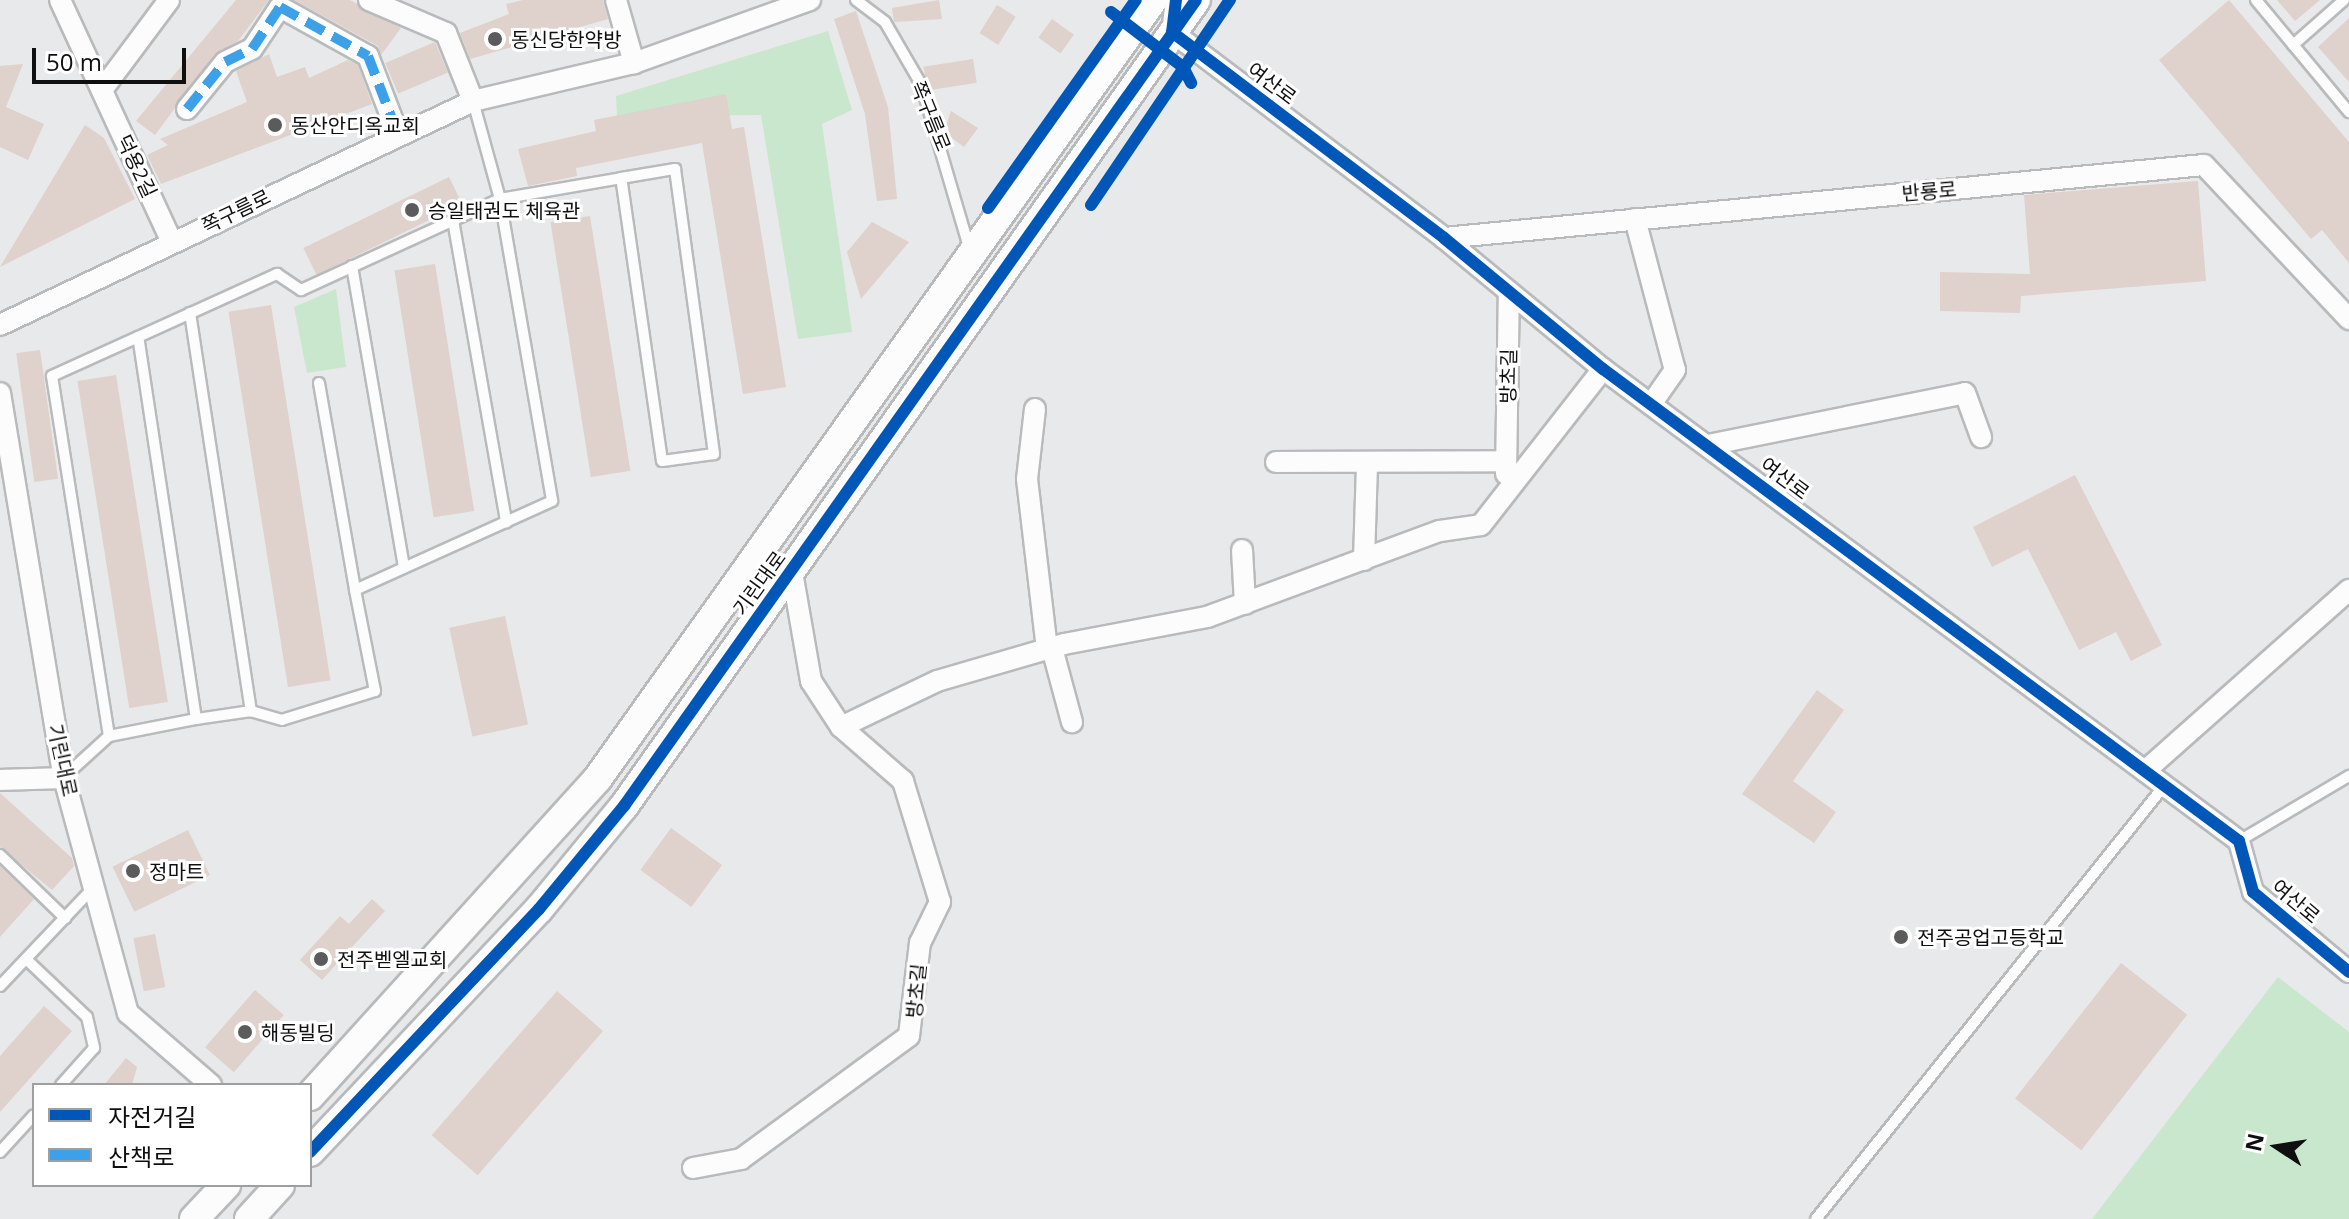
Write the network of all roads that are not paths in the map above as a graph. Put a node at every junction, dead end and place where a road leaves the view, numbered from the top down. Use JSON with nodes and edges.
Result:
{"nodes":[{"id":1,"x":60,"y":0,"type":"edge"},
{"id":2,"x":169,"y":0,"type":"edge"},
{"id":3,"x":369,"y":0,"type":"edge"},
{"id":4,"x":616,"y":0,"type":"edge"},
{"id":5,"x":810,"y":0,"type":"edge"},
{"id":6,"x":856,"y":0,"type":"edge"},
{"id":7,"x":1153,"y":0,"type":"edge"},
{"id":8,"x":1176,"y":0,"type":"edge"},
{"id":9,"x":1196,"y":0,"type":"edge"},
{"id":10,"x":2256,"y":0,"type":"edge"},
{"id":11,"x":2344,"y":0,"type":"edge"},
{"id":12,"x":1172,"y":32,"type":"junction"},
{"id":13,"x":2293,"y":45,"type":"junction"},
{"id":14,"x":634,"y":63,"type":"junction"},
{"id":15,"x":102,"y":90,"type":"junction"},
{"id":16,"x":473,"y":101,"type":"junction"},
{"id":17,"x":187,"y":109,"type":"dead end"},
{"id":18,"x":2349,"y":112,"type":"edge"},
{"id":19,"x":397,"y":132,"type":"junction"},
{"id":20,"x":621,"y":178,"type":"junction"},
{"id":21,"x":500,"y":199,"type":"junction"},
{"id":22,"x":1635,"y":219,"type":"junction"},
{"id":23,"x":453,"y":220,"type":"junction"},
{"id":24,"x":1444,"y":238,"type":"junction"},
{"id":25,"x":172,"y":242,"type":"junction"},
{"id":26,"x":971,"y":251,"type":"junction"},
{"id":27,"x":352,"y":266,"type":"junction"},
{"id":28,"x":1509,"y":292,"type":"junction"},
{"id":29,"x":190,"y":313,"type":"junction"},
{"id":30,"x":2349,"y":319,"type":"edge"},
{"id":31,"x":0,"y":325,"type":"edge"},
{"id":32,"x":138,"y":337,"type":"junction"},
{"id":33,"x":1603,"y":369,"type":"junction"},
{"id":34,"x":319,"y":383,"type":"dead end"},
{"id":35,"x":0,"y":393,"type":"edge"},
{"id":36,"x":1653,"y":401,"type":"junction"},
{"id":37,"x":1035,"y":409,"type":"dead end"},
{"id":38,"x":1981,"y":437,"type":"dead end"},
{"id":39,"x":1708,"y":445,"type":"junction"},
{"id":40,"x":1506,"y":461,"type":"junction"},
{"id":41,"x":1276,"y":462,"type":"dead end"},
{"id":42,"x":1367,"y":462,"type":"junction"},
{"id":43,"x":1506,"y":494,"type":"junction"},
{"id":44,"x":506,"y":522,"type":"junction"},
{"id":45,"x":1242,"y":550,"type":"dead end"},
{"id":46,"x":1364,"y":560,"type":"junction"},
{"id":47,"x":404,"y":568,"type":"junction"},
{"id":48,"x":792,"y":572,"type":"junction"},
{"id":49,"x":355,"y":590,"type":"junction"},
{"id":50,"x":2349,"y":590,"type":"edge"},
{"id":51,"x":1245,"y":604,"type":"junction"},
{"id":52,"x":1050,"y":648,"type":"junction"},
{"id":53,"x":251,"y":711,"type":"junction"},
{"id":54,"x":196,"y":719,"type":"junction"},
{"id":55,"x":1072,"y":722,"type":"dead end"},
{"id":56,"x":841,"y":727,"type":"junction"},
{"id":57,"x":109,"y":736,"type":"junction"},
{"id":58,"x":2145,"y":771,"type":"junction"},
{"id":59,"x":2349,"y":776,"type":"edge"},
{"id":60,"x":64,"y":778,"type":"junction"},
{"id":61,"x":0,"y":780,"type":"edge"},
{"id":62,"x":2165,"y":785,"type":"junction"},
{"id":63,"x":2239,"y":841,"type":"junction"},
{"id":64,"x":0,"y":855,"type":"edge"},
{"id":65,"x":95,"y":886,"type":"junction"},
{"id":66,"x":65,"y":918,"type":"junction"},
{"id":67,"x":26,"y":959,"type":"junction"},
{"id":68,"x":2349,"y":972,"type":"edge"},
{"id":69,"x":0,"y":986,"type":"edge"},
{"id":70,"x":63,"y":1083,"type":"edge"},
{"id":71,"x":209,"y":1083,"type":"edge"},
{"id":72,"x":312,"y":1094,"type":"edge"},
{"id":73,"x":32,"y":1117,"type":"edge"},
{"id":74,"x":312,"y":1150,"type":"edge"},
{"id":75,"x":0,"y":1152,"type":"edge"},
{"id":76,"x":693,"y":1168,"type":"dead end"},
{"id":77,"x":224,"y":1187,"type":"edge"},
{"id":78,"x":278,"y":1187,"type":"edge"},
{"id":79,"x":194,"y":1219,"type":"edge"},
{"id":80,"x":249,"y":1219,"type":"edge"},
{"id":81,"x":1816,"y":1219,"type":"edge"}],
"edges":[{"from":1,"to":15,"type":"street","name":"덕용2길"},
{"from":2,"to":15,"type":"street"},
{"from":3,"to":16,"type":"street"},
{"from":4,"to":14,"type":"street"},
{"from":5,"to":14,"type":"street","name":"쪽구름로"},
{"from":6,"to":26,"type":"lane","name":"쪽구름로"},
{"from":7,"to":26,"type":"street","name":"기린대로"},
{"from":8,"to":12,"type":"street"},
{"from":9,"to":12,"type":"street","name":"기린대로"},
{"from":10,"to":13,"type":"lane"},
{"from":11,"to":13,"type":"lane"},
{"from":12,"to":24,"type":"street","name":"여산로"},
{"from":12,"to":48,"type":"street","name":"기린대로"},
{"from":13,"to":18,"type":"lane"},
{"from":14,"to":16,"type":"street","name":"쪽구름로"},
{"from":15,"to":25,"type":"street","name":"덕용2길"},
{"from":16,"to":19,"type":"street","name":"쪽구름로"},
{"from":16,"to":21,"type":"lane"},
{"from":17,"to":19,"type":"street"},
{"from":19,"to":25,"type":"street","name":"쪽구름로"},
{"from":20,"to":20,"type":"lane"},
{"from":20,"to":21,"type":"lane"},
{"from":21,"to":23,"type":"lane"},
{"from":21,"to":44,"type":"lane"},
{"from":22,"to":24,"type":"street","name":"반룡로"},
{"from":22,"to":30,"type":"street","name":"반룡로"},
{"from":22,"to":36,"type":"street"},
{"from":23,"to":27,"type":"lane"},
{"from":23,"to":44,"type":"lane"},
{"from":24,"to":28,"type":"street","name":"여산로"},
{"from":25,"to":31,"type":"street","name":"쪽구름로"},
{"from":26,"to":72,"type":"street","name":"기린대로"},
{"from":27,"to":29,"type":"lane"},
{"from":27,"to":47,"type":"lane"},
{"from":28,"to":33,"type":"street","name":"여산로"},
{"from":28,"to":40,"type":"street","name":"방초길"},
{"from":29,"to":32,"type":"lane"},
{"from":29,"to":53,"type":"lane"},
{"from":32,"to":54,"type":"lane"},
{"from":32,"to":57,"type":"lane"},
{"from":33,"to":36,"type":"street","name":"여산로"},
{"from":33,"to":43,"type":"street"},
{"from":34,"to":49,"type":"lane"},
{"from":35,"to":60,"type":"street","name":"기린대로"},
{"from":36,"to":39,"type":"street","name":"여산로"},
{"from":37,"to":52,"type":"street"},
{"from":38,"to":39,"type":"street","name":"여산로"},
{"from":39,"to":58,"type":"street","name":"여산로"},
{"from":40,"to":42,"type":"street"},
{"from":40,"to":43,"type":"street","name":"방초길"},
{"from":41,"to":42,"type":"street"},
{"from":42,"to":46,"type":"street"},
{"from":43,"to":46,"type":"street"},
{"from":44,"to":47,"type":"lane"},
{"from":45,"to":51,"type":"street"},
{"from":46,"to":51,"type":"street"},
{"from":47,"to":49,"type":"lane"},
{"from":48,"to":56,"type":"street","name":"방초길"},
{"from":48,"to":74,"type":"street","name":"기린대로"},
{"from":49,"to":53,"type":"lane"},
{"from":50,"to":58,"type":"street"},
{"from":51,"to":52,"type":"street"},
{"from":52,"to":55,"type":"street"},
{"from":52,"to":56,"type":"street"},
{"from":53,"to":54,"type":"lane"},
{"from":54,"to":57,"type":"lane"},
{"from":56,"to":76,"type":"street","name":"방초길"},
{"from":57,"to":60,"type":"lane"},
{"from":58,"to":62,"type":"street","name":"여산로"},
{"from":59,"to":63,"type":"lane"},
{"from":60,"to":61,"type":"street"},
{"from":60,"to":65,"type":"street","name":"기린대로"},
{"from":62,"to":63,"type":"street","name":"여산로"},
{"from":62,"to":81,"type":"lane"},
{"from":63,"to":68,"type":"street","name":"여산로"},
{"from":64,"to":66,"type":"lane"},
{"from":65,"to":66,"type":"lane"},
{"from":65,"to":71,"type":"street","name":"기린대로"},
{"from":66,"to":67,"type":"lane"},
{"from":67,"to":69,"type":"lane"},
{"from":67,"to":70,"type":"lane"},
{"from":73,"to":75,"type":"lane"},
{"from":77,"to":79,"type":"street"},
{"from":78,"to":80,"type":"street"}]}
